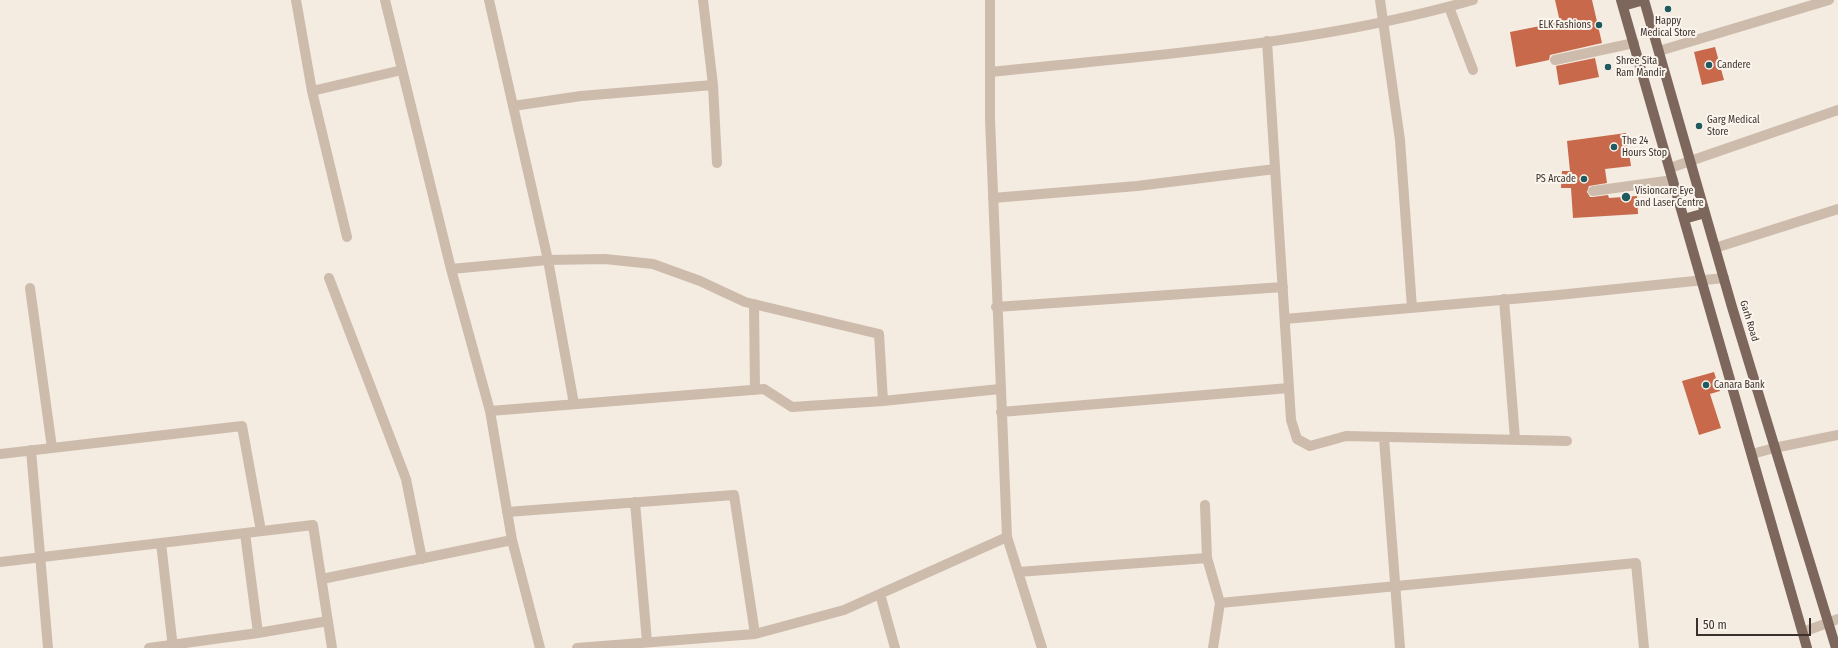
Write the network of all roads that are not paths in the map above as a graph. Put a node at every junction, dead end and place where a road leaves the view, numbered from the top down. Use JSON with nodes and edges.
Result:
{"nodes":[{"id":1,"x":296,"y":0,"type":"edge"},
{"id":2,"x":385,"y":0,"type":"edge"},
{"id":3,"x":489,"y":0,"type":"edge"},
{"id":4,"x":703,"y":0,"type":"edge"},
{"id":5,"x":990,"y":0,"type":"edge"},
{"id":6,"x":1380,"y":0,"type":"edge"},
{"id":7,"x":1473,"y":0,"type":"edge"},
{"id":8,"x":1644,"y":0,"type":"edge"},
{"id":9,"x":1829,"y":0,"type":"edge"},
{"id":10,"x":1622,"y":3,"type":"edge"},
{"id":11,"x":1449,"y":7,"type":"junction"},
{"id":12,"x":1383,"y":21,"type":"junction"},
{"id":13,"x":1267,"y":41,"type":"junction"},
{"id":14,"x":1634,"y":43,"type":"junction"},
{"id":15,"x":1659,"y":51,"type":"junction"},
{"id":16,"x":1555,"y":60,"type":"dead end"},
{"id":17,"x":402,"y":70,"type":"junction"},
{"id":18,"x":1473,"y":70,"type":"dead end"},
{"id":19,"x":990,"y":72,"type":"junction"},
{"id":20,"x":713,"y":84,"type":"junction"},
{"id":21,"x":312,"y":91,"type":"junction"},
{"id":22,"x":513,"y":106,"type":"junction"},
{"id":23,"x":1838,"y":110,"type":"edge"},
{"id":24,"x":1691,"y":162,"type":"junction"},
{"id":25,"x":717,"y":164,"type":"dead end"},
{"id":26,"x":1670,"y":168,"type":"junction"},
{"id":27,"x":1275,"y":169,"type":"junction"},
{"id":28,"x":1673,"y":180,"type":"junction"},
{"id":29,"x":1593,"y":191,"type":"dead end"},
{"id":30,"x":993,"y":198,"type":"junction"},
{"id":31,"x":1838,"y":209,"type":"edge"},
{"id":32,"x":1705,"y":213,"type":"junction"},
{"id":33,"x":1684,"y":218,"type":"junction"},
{"id":34,"x":347,"y":237,"type":"dead end"},
{"id":35,"x":1715,"y":248,"type":"junction"},
{"id":36,"x":548,"y":260,"type":"junction"},
{"id":37,"x":451,"y":269,"type":"junction"},
{"id":38,"x":329,"y":278,"type":"dead end"},
{"id":39,"x":1724,"y":278,"type":"junction"},
{"id":40,"x":1702,"y":280,"type":"junction"},
{"id":41,"x":1283,"y":287,"type":"junction"},
{"id":42,"x":30,"y":288,"type":"dead end"},
{"id":43,"x":1504,"y":300,"type":"junction"},
{"id":44,"x":754,"y":304,"type":"junction"},
{"id":45,"x":996,"y":307,"type":"junction"},
{"id":46,"x":1412,"y":308,"type":"junction"},
{"id":47,"x":1285,"y":319,"type":"junction"},
{"id":48,"x":1289,"y":388,"type":"junction"},
{"id":49,"x":1000,"y":389,"type":"junction"},
{"id":50,"x":755,"y":390,"type":"junction"},
{"id":51,"x":882,"y":401,"type":"junction"},
{"id":52,"x":574,"y":404,"type":"junction"},
{"id":53,"x":490,"y":410,"type":"junction"},
{"id":54,"x":1001,"y":412,"type":"junction"},
{"id":55,"x":1838,"y":435,"type":"edge"},
{"id":56,"x":1384,"y":438,"type":"junction"},
{"id":57,"x":1515,"y":439,"type":"junction"},
{"id":58,"x":1567,"y":441,"type":"dead end"},
{"id":59,"x":52,"y":448,"type":"junction"},
{"id":60,"x":1774,"y":448,"type":"junction"},
{"id":61,"x":31,"y":450,"type":"junction"},
{"id":62,"x":0,"y":454,"type":"edge"},
{"id":63,"x":1752,"y":454,"type":"junction"},
{"id":64,"x":635,"y":502,"type":"junction"},
{"id":65,"x":1205,"y":505,"type":"dead end"},
{"id":66,"x":507,"y":512,"type":"junction"},
{"id":67,"x":261,"y":531,"type":"junction"},
{"id":68,"x":245,"y":533,"type":"junction"},
{"id":69,"x":1007,"y":537,"type":"junction"},
{"id":70,"x":512,"y":540,"type":"junction"},
{"id":71,"x":161,"y":543,"type":"junction"},
{"id":72,"x":41,"y":557,"type":"junction"},
{"id":73,"x":1207,"y":558,"type":"junction"},
{"id":74,"x":422,"y":559,"type":"junction"},
{"id":75,"x":0,"y":562,"type":"edge"},
{"id":76,"x":1018,"y":572,"type":"junction"},
{"id":77,"x":322,"y":579,"type":"junction"},
{"id":78,"x":1395,"y":586,"type":"junction"},
{"id":79,"x":880,"y":594,"type":"junction"},
{"id":80,"x":1220,"y":603,"type":"junction"},
{"id":81,"x":1838,"y":619,"type":"edge"},
{"id":82,"x":328,"y":621,"type":"junction"},
{"id":83,"x":1828,"y":623,"type":"junction"},
{"id":84,"x":1803,"y":632,"type":"junction"},
{"id":85,"x":258,"y":633,"type":"junction"},
{"id":86,"x":755,"y":634,"type":"junction"},
{"id":87,"x":647,"y":642,"type":"junction"},
{"id":88,"x":173,"y":646,"type":"edge"},
{"id":89,"x":48,"y":648,"type":"edge"},
{"id":90,"x":149,"y":648,"type":"edge"},
{"id":91,"x":332,"y":648,"type":"edge"},
{"id":92,"x":540,"y":648,"type":"edge"},
{"id":93,"x":577,"y":648,"type":"edge"},
{"id":94,"x":895,"y":648,"type":"edge"},
{"id":95,"x":1042,"y":648,"type":"edge"},
{"id":96,"x":1213,"y":648,"type":"edge"},
{"id":97,"x":1400,"y":648,"type":"edge"},
{"id":98,"x":1644,"y":648,"type":"edge"},
{"id":99,"x":1807,"y":648,"type":"edge"},
{"id":100,"x":1836,"y":648,"type":"edge"}],
"edges":[{"from":1,"to":21,"type":"street"},
{"from":2,"to":17,"type":"street"},
{"from":3,"to":22,"type":"street"},
{"from":4,"to":20,"type":"street"},
{"from":5,"to":19,"type":"street"},
{"from":6,"to":12,"type":"street"},
{"from":7,"to":11,"type":"street"},
{"from":8,"to":10,"type":"main road"},
{"from":8,"to":15,"type":"main road","name":"Garh Road"},
{"from":9,"to":15,"type":"street"},
{"from":10,"to":14,"type":"main road"},
{"from":11,"to":12,"type":"street"},
{"from":11,"to":18,"type":"street"},
{"from":12,"to":13,"type":"street"},
{"from":12,"to":46,"type":"street"},
{"from":13,"to":19,"type":"street"},
{"from":13,"to":27,"type":"street"},
{"from":14,"to":16,"type":"street"},
{"from":14,"to":26,"type":"main road"},
{"from":15,"to":24,"type":"main road","name":"Garh Road"},
{"from":17,"to":21,"type":"street"},
{"from":17,"to":37,"type":"street"},
{"from":19,"to":30,"type":"street"},
{"from":20,"to":22,"type":"street"},
{"from":20,"to":25,"type":"street"},
{"from":21,"to":34,"type":"street"},
{"from":22,"to":36,"type":"street"},
{"from":23,"to":24,"type":"street"},
{"from":24,"to":26,"type":"street"},
{"from":24,"to":32,"type":"main road","name":"Garh Road"},
{"from":26,"to":28,"type":"main road"},
{"from":27,"to":30,"type":"street"},
{"from":27,"to":41,"type":"street"},
{"from":28,"to":29,"type":"street"},
{"from":28,"to":33,"type":"main road"},
{"from":30,"to":45,"type":"street"},
{"from":31,"to":35,"type":"street"},
{"from":32,"to":33,"type":"main road"},
{"from":32,"to":35,"type":"main road","name":"Garh Road"},
{"from":33,"to":40,"type":"main road"},
{"from":35,"to":39,"type":"main road","name":"Garh Road"},
{"from":36,"to":37,"type":"street"},
{"from":36,"to":44,"type":"street"},
{"from":36,"to":52,"type":"street"},
{"from":37,"to":53,"type":"street"},
{"from":38,"to":74,"type":"street"},
{"from":39,"to":40,"type":"street"},
{"from":39,"to":60,"type":"main road","name":"Garh Road"},
{"from":40,"to":43,"type":"street"},
{"from":40,"to":63,"type":"main road"},
{"from":41,"to":45,"type":"street"},
{"from":41,"to":47,"type":"street"},
{"from":42,"to":59,"type":"street"},
{"from":43,"to":46,"type":"street"},
{"from":43,"to":57,"type":"street"},
{"from":44,"to":50,"type":"street"},
{"from":44,"to":51,"type":"street"},
{"from":45,"to":49,"type":"street"},
{"from":46,"to":47,"type":"street"},
{"from":47,"to":48,"type":"street"},
{"from":48,"to":54,"type":"street"},
{"from":48,"to":56,"type":"street"},
{"from":49,"to":51,"type":"street"},
{"from":49,"to":54,"type":"street"},
{"from":50,"to":51,"type":"street"},
{"from":50,"to":52,"type":"street"},
{"from":52,"to":53,"type":"street"},
{"from":53,"to":66,"type":"street"},
{"from":54,"to":69,"type":"street"},
{"from":55,"to":60,"type":"street"},
{"from":56,"to":57,"type":"street"},
{"from":56,"to":78,"type":"street"},
{"from":57,"to":58,"type":"street"},
{"from":59,"to":61,"type":"street"},
{"from":59,"to":67,"type":"street"},
{"from":60,"to":63,"type":"street"},
{"from":60,"to":83,"type":"main road","name":"Garh Road"},
{"from":61,"to":62,"type":"street"},
{"from":61,"to":72,"type":"street"},
{"from":63,"to":84,"type":"main road"},
{"from":64,"to":66,"type":"street"},
{"from":64,"to":86,"type":"street"},
{"from":64,"to":87,"type":"street"},
{"from":65,"to":73,"type":"street"},
{"from":66,"to":70,"type":"street"},
{"from":67,"to":68,"type":"street"},
{"from":67,"to":77,"type":"street"},
{"from":68,"to":71,"type":"street"},
{"from":68,"to":85,"type":"street"},
{"from":69,"to":76,"type":"street"},
{"from":69,"to":79,"type":"street"},
{"from":70,"to":74,"type":"street"},
{"from":70,"to":92,"type":"street"},
{"from":71,"to":72,"type":"street"},
{"from":71,"to":88,"type":"street"},
{"from":72,"to":75,"type":"street"},
{"from":72,"to":89,"type":"street"},
{"from":73,"to":76,"type":"street"},
{"from":73,"to":80,"type":"street"},
{"from":74,"to":77,"type":"street"},
{"from":76,"to":95,"type":"street"},
{"from":77,"to":82,"type":"street"},
{"from":78,"to":80,"type":"street"},
{"from":78,"to":97,"type":"street"},
{"from":78,"to":98,"type":"street"},
{"from":79,"to":86,"type":"street"},
{"from":79,"to":94,"type":"street"},
{"from":80,"to":96,"type":"street"},
{"from":81,"to":83,"type":"street"},
{"from":82,"to":85,"type":"street"},
{"from":82,"to":91,"type":"street"},
{"from":83,"to":84,"type":"street"},
{"from":83,"to":100,"type":"main road","name":"Garh Road"},
{"from":84,"to":99,"type":"main road"},
{"from":85,"to":88,"type":"street"},
{"from":86,"to":87,"type":"street"},
{"from":87,"to":93,"type":"street"},
{"from":88,"to":90,"type":"street"}]}
